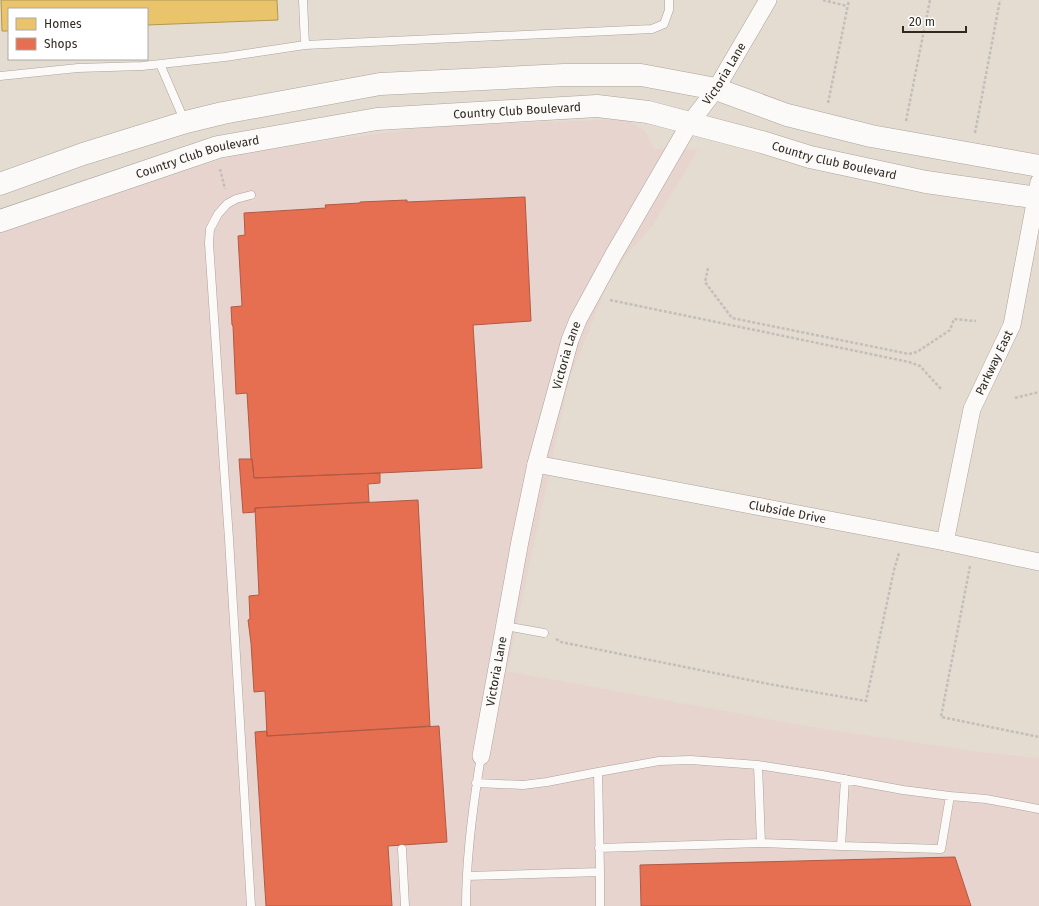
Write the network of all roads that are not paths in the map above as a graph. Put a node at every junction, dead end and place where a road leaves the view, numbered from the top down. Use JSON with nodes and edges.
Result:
{"nodes":[{"id":1,"x":303,"y":0,"type":"edge"},
{"id":2,"x":669,"y":0,"type":"edge"},
{"id":3,"x":768,"y":0,"type":"edge"},
{"id":4,"x":306,"y":45,"type":"junction"},
{"id":5,"x":160,"y":64,"type":"junction"},
{"id":6,"x":0,"y":76,"type":"edge"},
{"id":7,"x":716,"y":89,"type":"junction"},
{"id":8,"x":186,"y":122,"type":"junction"},
{"id":9,"x":690,"y":123,"type":"junction"},
{"id":10,"x":1039,"y":166,"type":"edge"},
{"id":11,"x":0,"y":184,"type":"edge"},
{"id":12,"x":1038,"y":193,"type":"edge"},
{"id":13,"x":251,"y":195,"type":"dead end"},
{"id":14,"x":0,"y":221,"type":"edge"},
{"id":15,"x":536,"y":464,"type":"junction"},
{"id":16,"x":945,"y":542,"type":"junction"},
{"id":17,"x":1039,"y":562,"type":"edge"},
{"id":18,"x":505,"y":626,"type":"junction"},
{"id":19,"x":544,"y":632,"type":"road end"},
{"id":20,"x":481,"y":756,"type":"joint"},
{"id":21,"x":758,"y":765,"type":"junction"},
{"id":22,"x":598,"y":772,"type":"junction"},
{"id":23,"x":845,"y":779,"type":"junction"},
{"id":24,"x":476,"y":783,"type":"junction"},
{"id":25,"x":950,"y":796,"type":"junction"},
{"id":26,"x":1039,"y":809,"type":"edge"},
{"id":27,"x":761,"y":843,"type":"junction"},
{"id":28,"x":841,"y":846,"type":"junction"},
{"id":29,"x":599,"y":848,"type":"junction"},
{"id":30,"x":402,"y":849,"type":"dead end"},
{"id":31,"x":600,"y":872,"type":"junction"},
{"id":32,"x":467,"y":876,"type":"junction"},
{"id":33,"x":251,"y":906,"type":"edge"},
{"id":34,"x":405,"y":906,"type":"edge"},
{"id":35,"x":466,"y":906,"type":"edge"},
{"id":36,"x":600,"y":906,"type":"edge"}],
"edges":[{"from":1,"to":4,"type":"lane"},
{"from":2,"to":4,"type":"lane"},
{"from":3,"to":7,"type":"street","name":"Victoria Lane"},
{"from":4,"to":5,"type":"lane"},
{"from":5,"to":6,"type":"lane"},
{"from":5,"to":8,"type":"lane"},
{"from":7,"to":8,"type":"street"},
{"from":7,"to":9,"type":"street","name":"Victoria Lane"},
{"from":7,"to":10,"type":"street"},
{"from":8,"to":11,"type":"street"},
{"from":9,"to":12,"type":"street","name":"Country Club Boulevard"},
{"from":9,"to":14,"type":"street","name":"Country Club Boulevard"},
{"from":9,"to":15,"type":"street","name":"Victoria Lane"},
{"from":12,"to":16,"type":"street","name":"Parkway East"},
{"from":13,"to":33,"type":"lane"},
{"from":15,"to":16,"type":"street","name":"Clubside Drive"},
{"from":15,"to":18,"type":"street","name":"Victoria Lane"},
{"from":16,"to":17,"type":"street","name":"Clubside Drive"},
{"from":18,"to":19,"type":"lane"},
{"from":18,"to":20,"type":"street","name":"Victoria Lane"},
{"from":20,"to":24,"type":"lane"},
{"from":21,"to":22,"type":"lane"},
{"from":21,"to":23,"type":"lane"},
{"from":21,"to":27,"type":"lane"},
{"from":22,"to":24,"type":"lane"},
{"from":22,"to":29,"type":"lane"},
{"from":23,"to":25,"type":"lane"},
{"from":23,"to":28,"type":"lane"},
{"from":24,"to":32,"type":"lane"},
{"from":25,"to":26,"type":"lane"},
{"from":25,"to":28,"type":"lane"},
{"from":27,"to":28,"type":"lane"},
{"from":27,"to":29,"type":"lane"},
{"from":29,"to":31,"type":"lane"},
{"from":30,"to":34,"type":"lane"},
{"from":31,"to":32,"type":"lane"},
{"from":31,"to":36,"type":"lane"},
{"from":32,"to":35,"type":"lane"}]}
